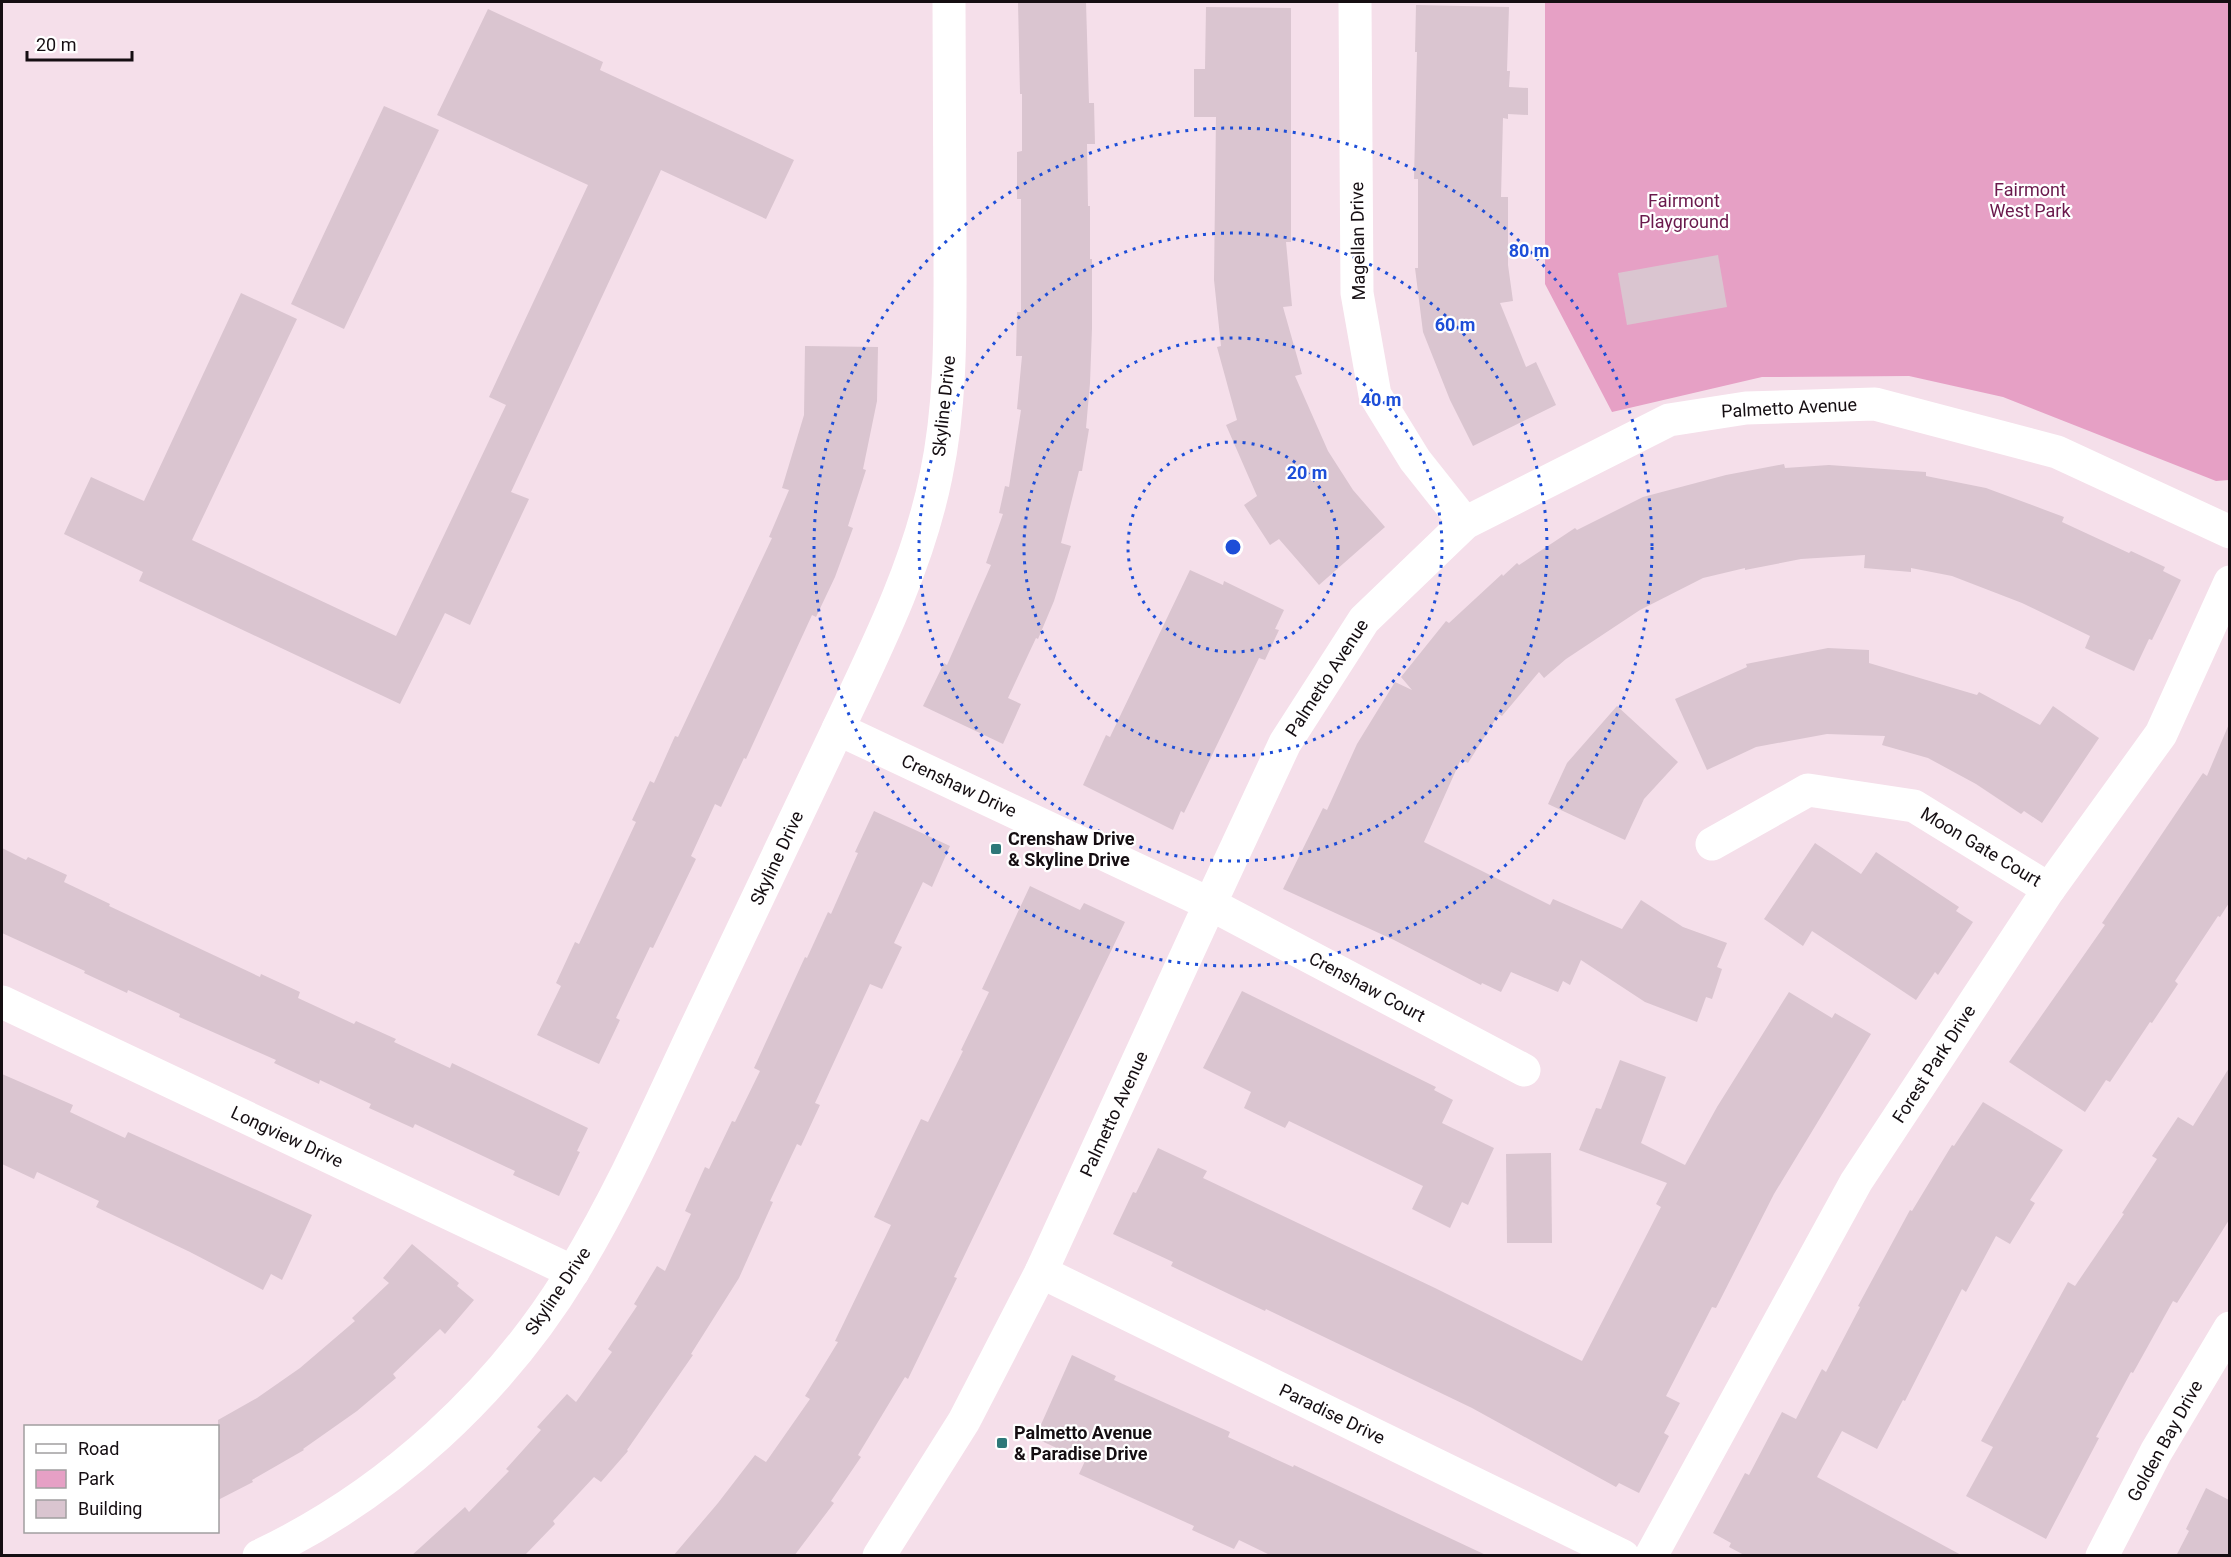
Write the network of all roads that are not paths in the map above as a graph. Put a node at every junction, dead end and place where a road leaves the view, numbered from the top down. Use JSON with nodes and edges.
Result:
{"nodes":[{"id":1,"x":949,"y":2,"type":"edge"},
{"id":2,"x":1355,"y":2,"type":"edge"},
{"id":3,"x":1465,"y":523,"type":"junction"},
{"id":4,"x":2229,"y":532,"type":"edge"},
{"id":5,"x":2229,"y":582,"type":"edge"},
{"id":6,"x":838,"y":729,"type":"junction"},
{"id":7,"x":1712,"y":844,"type":"dead end"},
{"id":8,"x":2049,"y":889,"type":"junction"},
{"id":9,"x":1210,"y":904,"type":"junction"},
{"id":10,"x":2,"y":1002,"type":"edge"},
{"id":11,"x":1524,"y":1070,"type":"dead end"},
{"id":12,"x":573,"y":1272,"type":"junction"},
{"id":13,"x":1041,"y":1272,"type":"junction"},
{"id":14,"x":2229,"y":1328,"type":"edge"},
{"id":15,"x":259,"y":1556,"type":"edge"},
{"id":16,"x":879,"y":1556,"type":"edge"},
{"id":17,"x":1623,"y":1556,"type":"edge"},
{"id":18,"x":1651,"y":1556,"type":"edge"},
{"id":19,"x":2102,"y":1556,"type":"edge"}],
"edges":[{"from":1,"to":6,"type":"street","name":"Skyline Drive"},
{"from":2,"to":3,"type":"street","name":"Magellan Drive"},
{"from":3,"to":4,"type":"street","name":"Palmetto Avenue"},
{"from":3,"to":9,"type":"street","name":"Palmetto Avenue"},
{"from":5,"to":8,"type":"street","name":"Forest Park Drive"},
{"from":6,"to":9,"type":"street","name":"Crenshaw Drive"},
{"from":6,"to":12,"type":"street","name":"Skyline Drive"},
{"from":7,"to":8,"type":"street","name":"Moon Gate Court"},
{"from":8,"to":18,"type":"street","name":"Forest Park Drive"},
{"from":9,"to":11,"type":"street","name":"Crenshaw Court"},
{"from":9,"to":13,"type":"street","name":"Palmetto Avenue"},
{"from":10,"to":12,"type":"street","name":"Longview Drive"},
{"from":12,"to":15,"type":"street","name":"Skyline Drive"},
{"from":13,"to":16,"type":"street","name":"Palmetto Avenue"},
{"from":13,"to":17,"type":"street","name":"Paradise Drive"},
{"from":14,"to":19,"type":"street","name":"Golden Bay Drive"}]}
